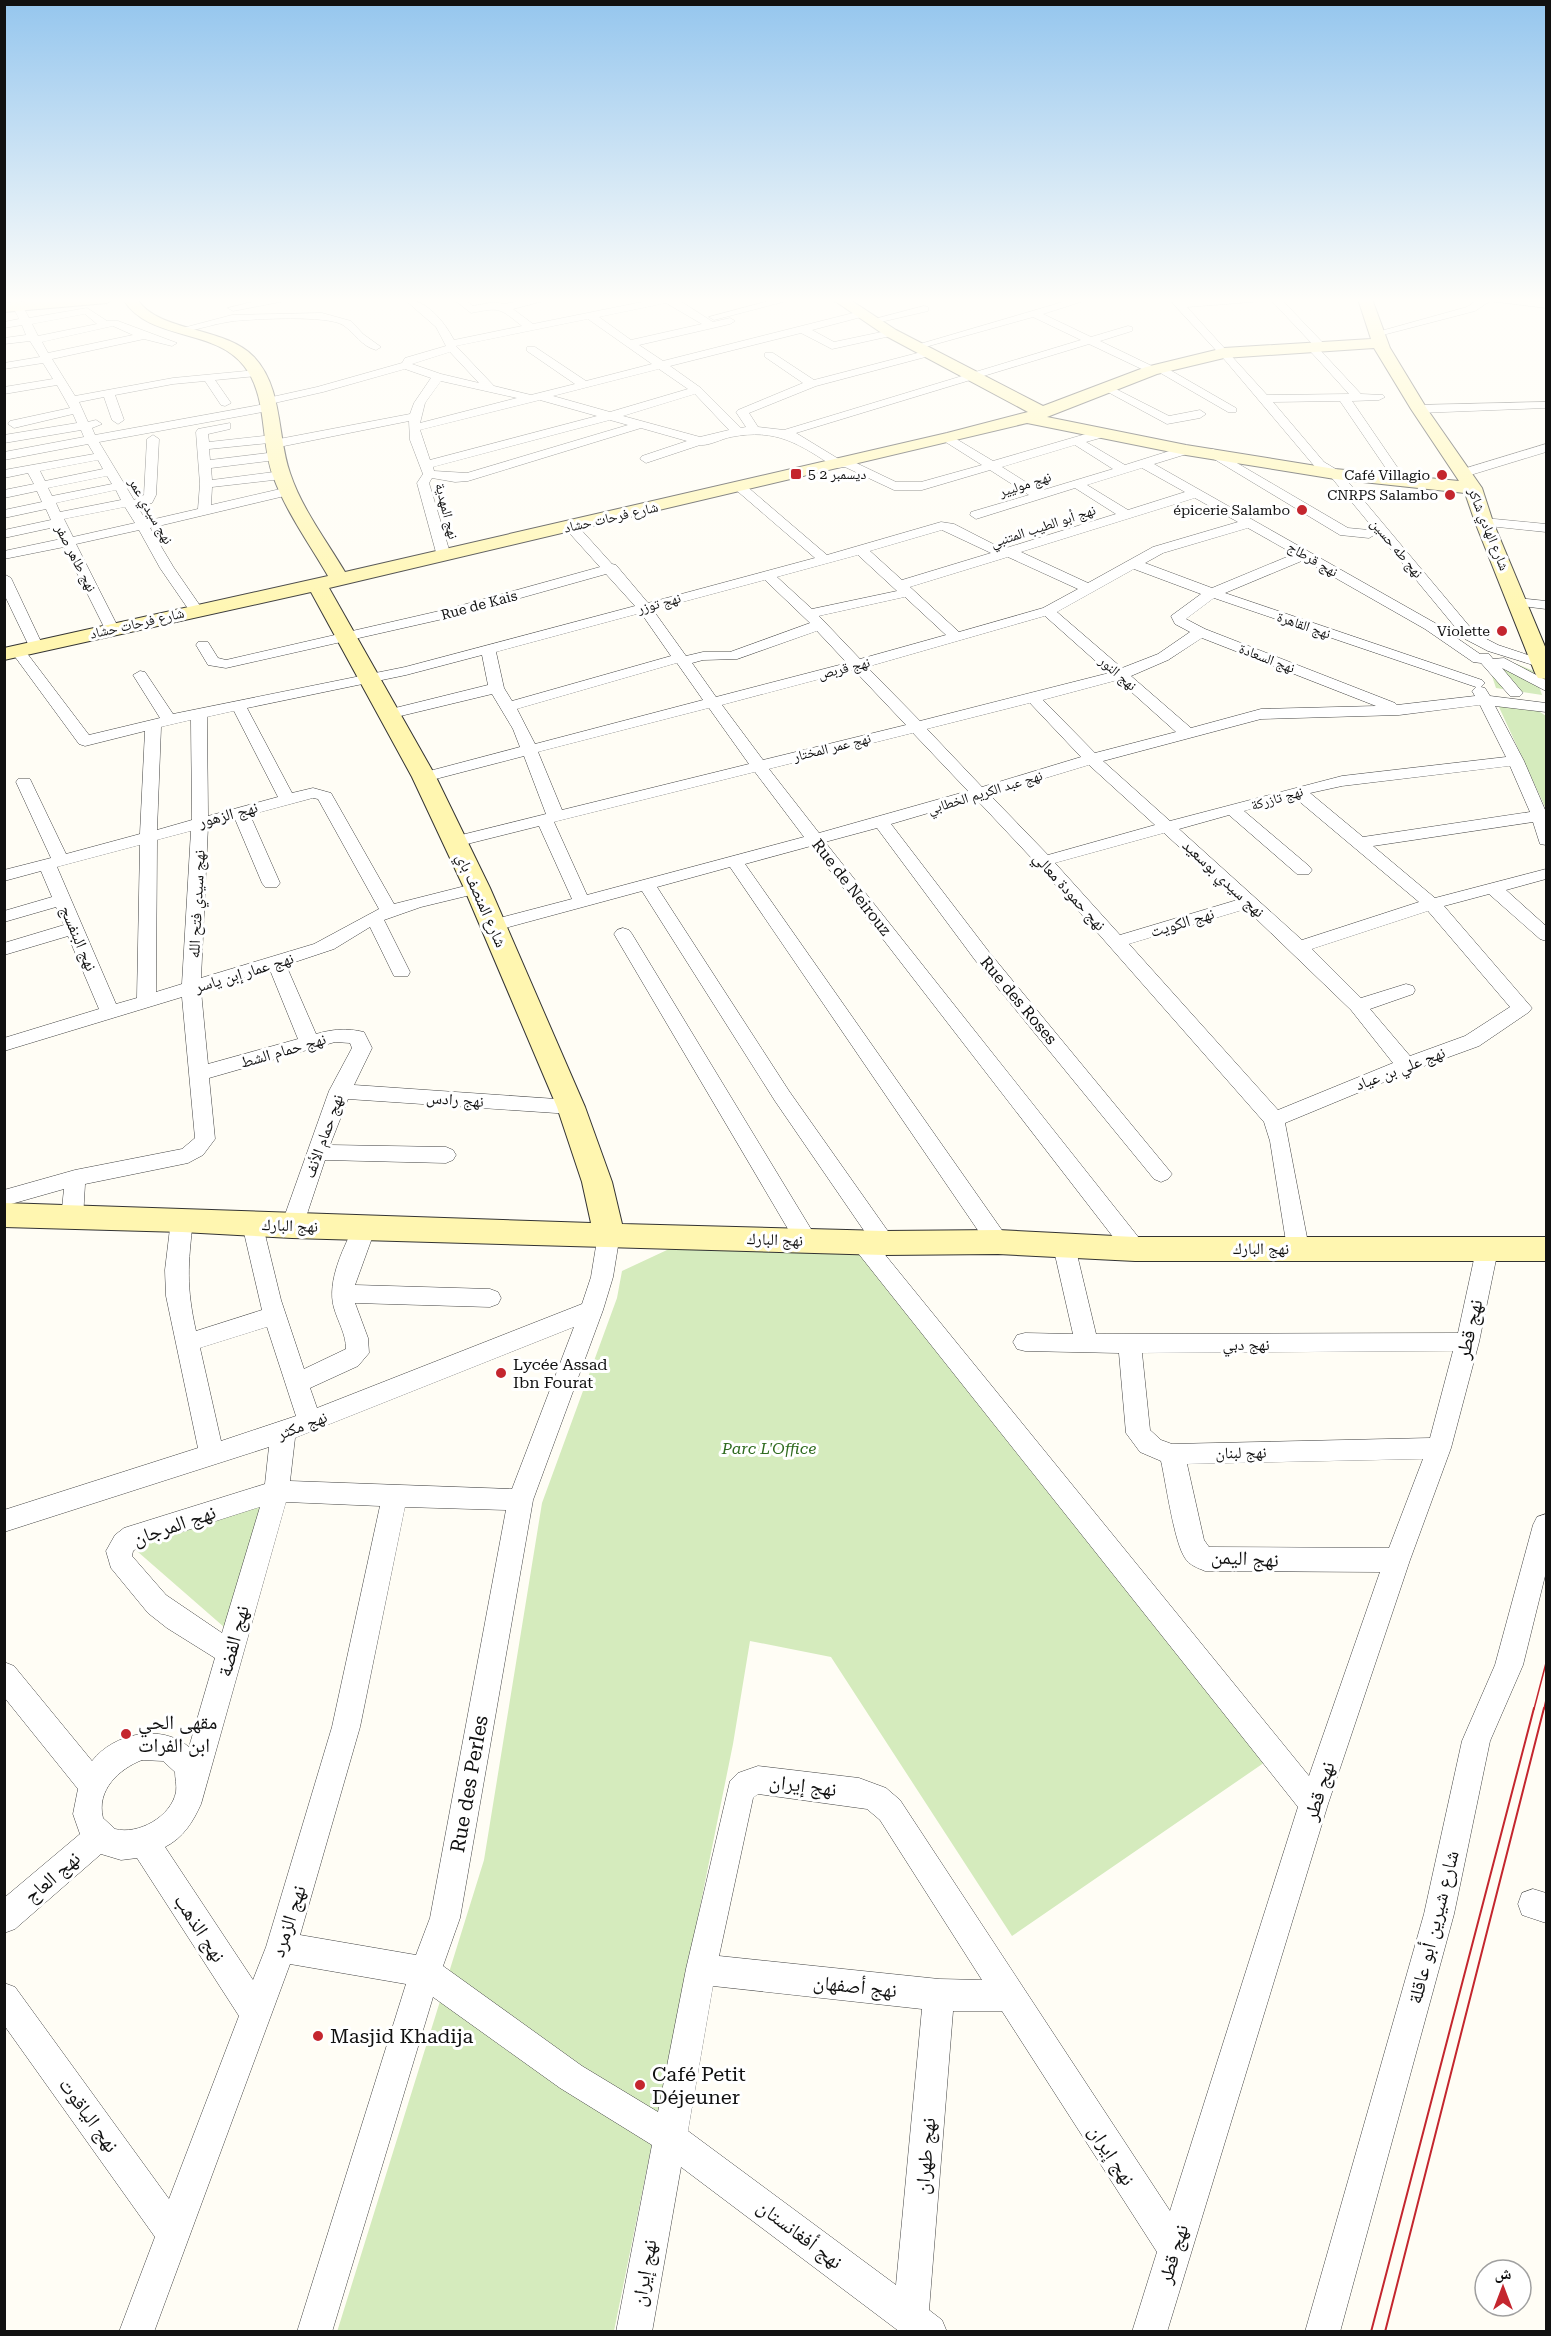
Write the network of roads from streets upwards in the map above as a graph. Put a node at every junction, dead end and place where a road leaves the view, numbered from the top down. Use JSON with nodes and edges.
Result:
{"nodes":[{"id":1,"x":64,"y":408,"type":"edge"},
{"id":2,"x":75,"y":408,"type":"edge"},
{"id":3,"x":117,"y":408,"type":"edge"},
{"id":4,"x":197,"y":408,"type":"edge"},
{"id":5,"x":263,"y":408,"type":"edge"},
{"id":6,"x":418,"y":408,"type":"edge"},
{"id":7,"x":487,"y":408,"type":"edge"},
{"id":8,"x":578,"y":408,"type":"edge"},
{"id":9,"x":637,"y":408,"type":"edge"},
{"id":10,"x":716,"y":408,"type":"edge"},
{"id":11,"x":752,"y":408,"type":"edge"},
{"id":12,"x":868,"y":408,"type":"edge"},
{"id":13,"x":1024,"y":408,"type":"edge"},
{"id":14,"x":1054,"y":408,"type":"edge"},
{"id":15,"x":1145,"y":408,"type":"edge"},
{"id":16,"x":1228,"y":408,"type":"edge"},
{"id":17,"x":1271,"y":408,"type":"edge"},
{"id":18,"x":1351,"y":408,"type":"edge"},
{"id":19,"x":1450,"y":408,"type":"edge"},
{"id":20,"x":270,"y":409,"type":"junction"},
{"id":21,"x":1419,"y":409,"type":"joint"},
{"id":22,"x":1232,"y":410,"type":"dead end"},
{"id":23,"x":742,"y":412,"type":"junction"},
{"id":24,"x":1200,"y":414,"type":"dead end"},
{"id":25,"x":1035,"y":415,"type":"junction"},
{"id":26,"x":152,"y":416,"type":"dead end"},
{"id":27,"x":610,"y":416,"type":"junction"},
{"id":28,"x":726,"y":418,"type":"junction"},
{"id":29,"x":414,"y":422,"type":"junction"},
{"id":30,"x":639,"y":425,"type":"junction"},
{"id":31,"x":4,"y":426,"type":"edge"},
{"id":32,"x":84,"y":426,"type":"junction"},
{"id":33,"x":754,"y":430,"type":"junction"},
{"id":34,"x":737,"y":431,"type":"junction"},
{"id":35,"x":785,"y":433,"type":"junction"},
{"id":36,"x":1103,"y":433,"type":"junction"},
{"id":37,"x":948,"y":438,"type":"junction"},
{"id":38,"x":4,"y":439,"type":"edge"},
{"id":39,"x":153,"y":439,"type":"dead end"},
{"id":40,"x":91,"y":440,"type":"junction"},
{"id":41,"x":202,"y":440,"type":"junction"},
{"id":42,"x":704,"y":442,"type":"junction"},
{"id":43,"x":1078,"y":442,"type":"junction"},
{"id":44,"x":275,"y":446,"type":"junction"},
{"id":45,"x":1546,"y":448,"type":"edge"},
{"id":46,"x":1186,"y":450,"type":"junction"},
{"id":47,"x":1213,"y":453,"type":"junction"},
{"id":48,"x":4,"y":456,"type":"edge"},
{"id":49,"x":102,"y":456,"type":"junction"},
{"id":50,"x":646,"y":459,"type":"dead end"},
{"id":51,"x":843,"y":464,"type":"junction"},
{"id":52,"x":1145,"y":464,"type":"junction"},
{"id":53,"x":204,"y":465,"type":"junction"},
{"id":54,"x":993,"y":466,"type":"junction"},
{"id":55,"x":32,"y":468,"type":"junction"},
{"id":56,"x":428,"y":469,"type":"junction"},
{"id":57,"x":1124,"y":470,"type":"junction"},
{"id":58,"x":1324,"y":470,"type":"junction"},
{"id":59,"x":111,"y":471,"type":"junction"},
{"id":60,"x":4,"y":474,"type":"edge"},
{"id":61,"x":282,"y":475,"type":"junction"},
{"id":62,"x":1400,"y":480,"type":"junction"},
{"id":63,"x":1469,"y":480,"type":"junction"},
{"id":64,"x":1075,"y":483,"type":"junction"},
{"id":65,"x":206,"y":484,"type":"junction"},
{"id":66,"x":119,"y":486,"type":"junction"},
{"id":67,"x":41,"y":487,"type":"junction"},
{"id":68,"x":740,"y":488,"type":"junction"},
{"id":69,"x":290,"y":491,"type":"junction"},
{"id":70,"x":1196,"y":493,"type":"junction"},
{"id":71,"x":4,"y":494,"type":"edge"},
{"id":72,"x":1038,"y":495,"type":"junction"},
{"id":73,"x":130,"y":503,"type":"junction"},
{"id":74,"x":52,"y":511,"type":"junction"},
{"id":75,"x":204,"y":511,"type":"junction"},
{"id":76,"x":4,"y":514,"type":"edge"},
{"id":77,"x":1125,"y":514,"type":"junction"},
{"id":78,"x":976,"y":515,"type":"dead end"},
{"id":79,"x":1484,"y":522,"type":"junction"},
{"id":80,"x":1250,"y":523,"type":"junction"},
{"id":81,"x":142,"y":526,"type":"junction"},
{"id":82,"x":570,"y":526,"type":"junction"},
{"id":83,"x":1546,"y":528,"type":"edge"},
{"id":84,"x":4,"y":534,"type":"edge"},
{"id":85,"x":1369,"y":534,"type":"junction"},
{"id":86,"x":68,"y":543,"type":"junction"},
{"id":87,"x":861,"y":550,"type":"junction"},
{"id":88,"x":1006,"y":553,"type":"junction"},
{"id":89,"x":4,"y":555,"type":"edge"},
{"id":90,"x":1304,"y":555,"type":"junction"},
{"id":91,"x":444,"y":556,"type":"junction"},
{"id":92,"x":825,"y":560,"type":"junction"},
{"id":93,"x":1132,"y":563,"type":"junction"},
{"id":94,"x":611,"y":568,"type":"junction"},
{"id":95,"x":767,"y":575,"type":"junction"},
{"id":96,"x":4,"y":578,"type":"edge"},
{"id":97,"x":327,"y":580,"type":"junction"},
{"id":98,"x":903,"y":589,"type":"junction"},
{"id":99,"x":1089,"y":589,"type":"junction"},
{"id":100,"x":1212,"y":593,"type":"junction"},
{"id":101,"x":1518,"y":602,"type":"junction"},
{"id":102,"x":1546,"y":605,"type":"edge"},
{"id":103,"x":644,"y":607,"type":"junction"},
{"id":104,"x":196,"y":610,"type":"junction"},
{"id":105,"x":1048,"y":611,"type":"junction"},
{"id":106,"x":814,"y":619,"type":"junction"},
{"id":107,"x":112,"y":629,"type":"junction"},
{"id":108,"x":1200,"y":632,"type":"junction"},
{"id":109,"x":346,"y":636,"type":"junction"},
{"id":110,"x":1465,"y":636,"type":"junction"},
{"id":111,"x":956,"y":637,"type":"junction"},
{"id":112,"x":202,"y":645,"type":"dead end"},
{"id":113,"x":36,"y":646,"type":"junction"},
{"id":114,"x":488,"y":650,"type":"junction"},
{"id":115,"x":11,"y":652,"type":"edge"},
{"id":116,"x":1484,"y":654,"type":"junction"},
{"id":117,"x":682,"y":660,"type":"junction"},
{"id":118,"x":857,"y":664,"type":"junction"},
{"id":119,"x":1545,"y":669,"type":"edge"},
{"id":120,"x":1119,"y":674,"type":"junction"},
{"id":121,"x":140,"y":675,"type":"dead end"},
{"id":122,"x":367,"y":677,"type":"junction"},
{"id":123,"x":1546,"y":686,"type":"edge"},
{"id":124,"x":495,"y":688,"type":"junction"},
{"id":125,"x":1546,"y":691,"type":"edge"},
{"id":126,"x":1480,"y":693,"type":"junction"},
{"id":127,"x":1515,"y":693,"type":"junction"},
{"id":128,"x":1034,"y":698,"type":"junction"},
{"id":129,"x":713,"y":701,"type":"junction"},
{"id":130,"x":238,"y":705,"type":"junction"},
{"id":131,"x":508,"y":707,"type":"junction"},
{"id":132,"x":1546,"y":707,"type":"edge"},
{"id":133,"x":1399,"y":710,"type":"junction"},
{"id":134,"x":199,"y":714,"type":"junction"},
{"id":135,"x":388,"y":714,"type":"junction"},
{"id":136,"x":161,"y":722,"type":"junction"},
{"id":137,"x":914,"y":726,"type":"junction"},
{"id":138,"x":1188,"y":733,"type":"junction"},
{"id":139,"x":528,"y":748,"type":"junction"},
{"id":140,"x":1092,"y":759,"type":"junction"},
{"id":141,"x":1515,"y":761,"type":"junction"},
{"id":142,"x":759,"y":766,"type":"junction"},
{"id":143,"x":424,"y":777,"type":"junction"},
{"id":144,"x":24,"y":782,"type":"dead end"},
{"id":145,"x":1298,"y":791,"type":"junction"},
{"id":146,"x":979,"y":794,"type":"junction"},
{"id":147,"x":287,"y":799,"type":"junction"},
{"id":148,"x":1233,"y":810,"type":"junction"},
{"id":149,"x":240,"y":811,"type":"junction"},
{"id":150,"x":1540,"y":816,"type":"junction"},
{"id":151,"x":549,"y":817,"type":"junction"},
{"id":152,"x":200,"y":822,"type":"junction"},
{"id":153,"x":881,"y":822,"type":"junction"},
{"id":154,"x":1169,"y":828,"type":"junction"},
{"id":155,"x":148,"y":836,"type":"junction"},
{"id":156,"x":815,"y":840,"type":"junction"},
{"id":157,"x":1546,"y":840,"type":"edge"},
{"id":158,"x":455,"y":842,"type":"junction"},
{"id":159,"x":1359,"y":843,"type":"junction"},
{"id":160,"x":734,"y":860,"type":"junction"},
{"id":161,"x":1044,"y":861,"type":"junction"},
{"id":162,"x":53,"y":862,"type":"junction"},
{"id":163,"x":1303,"y":870,"type":"dead end"},
{"id":164,"x":1546,"y":874,"type":"edge"},
{"id":165,"x":4,"y":876,"type":"edge"},
{"id":166,"x":271,"y":882,"type":"dead end"},
{"id":167,"x":646,"y":882,"type":"junction"},
{"id":168,"x":477,"y":888,"type":"junction"},
{"id":169,"x":1494,"y":889,"type":"junction"},
{"id":170,"x":62,"y":900,"type":"junction"},
{"id":171,"x":581,"y":900,"type":"junction"},
{"id":172,"x":1249,"y":902,"type":"junction"},
{"id":173,"x":1432,"y":904,"type":"junction"},
{"id":174,"x":382,"y":914,"type":"junction"},
{"id":175,"x":4,"y":917,"type":"edge"},
{"id":176,"x":494,"y":924,"type":"junction"},
{"id":177,"x":74,"y":928,"type":"junction"},
{"id":178,"x":623,"y":934,"type":"dead end"},
{"id":179,"x":1546,"y":935,"type":"edge"},
{"id":180,"x":1115,"y":942,"type":"junction"},
{"id":181,"x":1299,"y":946,"type":"junction"},
{"id":182,"x":4,"y":949,"type":"edge"},
{"id":183,"x":276,"y":962,"type":"junction"},
{"id":184,"x":401,"y":972,"type":"dead end"},
{"id":185,"x":191,"y":988,"type":"junction"},
{"id":186,"x":1406,"y":990,"type":"dead end"},
{"id":187,"x":146,"y":1002,"type":"junction"},
{"id":188,"x":1358,"y":1006,"type":"junction"},
{"id":189,"x":110,"y":1013,"type":"junction"},
{"id":190,"x":309,"y":1041,"type":"junction"},
{"id":191,"x":4,"y":1045,"type":"edge"},
{"id":192,"x":362,"y":1048,"type":"joint"},
{"id":193,"x":1406,"y":1065,"type":"junction"},
{"id":194,"x":198,"y":1074,"type":"junction"},
{"id":195,"x":339,"y":1091,"type":"junction"},
{"id":196,"x":571,"y":1107,"type":"junction"},
{"id":197,"x":1274,"y":1120,"type":"junction"},
{"id":198,"x":316,"y":1152,"type":"junction"},
{"id":199,"x":446,"y":1155,"type":"dead end"},
{"id":200,"x":1161,"y":1174,"type":"dead end"},
{"id":201,"x":75,"y":1178,"type":"junction"},
{"id":202,"x":4,"y":1198,"type":"edge"},
{"id":203,"x":4,"y":1215,"type":"edge"},
{"id":204,"x":72,"y":1218,"type":"junction"},
{"id":205,"x":182,"y":1220,"type":"junction"},
{"id":206,"x":253,"y":1224,"type":"junction"},
{"id":207,"x":291,"y":1226,"type":"junction"},
{"id":208,"x":365,"y":1227,"type":"junction"},
{"id":209,"x":609,"y":1234,"type":"junction"},
{"id":210,"x":806,"y":1240,"type":"junction"},
{"id":211,"x":998,"y":1242,"type":"junction"},
{"id":212,"x":873,"y":1243,"type":"junction"},
{"id":213,"x":1064,"y":1246,"type":"junction"},
{"id":214,"x":1298,"y":1248,"type":"junction"},
{"id":215,"x":1135,"y":1249,"type":"junction"},
{"id":216,"x":1546,"y":1249,"type":"edge"},
{"id":217,"x":1487,"y":1250,"type":"junction"},
{"id":218,"x":343,"y":1294,"type":"junction"},
{"id":219,"x":490,"y":1298,"type":"dead end"},
{"id":220,"x":592,"y":1310,"type":"junction"},
{"id":221,"x":273,"y":1316,"type":"junction"},
{"id":222,"x":1025,"y":1342,"type":"dead end"},
{"id":223,"x":1086,"y":1342,"type":"junction"},
{"id":224,"x":1467,"y":1342,"type":"junction"},
{"id":225,"x":187,"y":1343,"type":"junction"},
{"id":226,"x":1130,"y":1344,"type":"junction"},
{"id":227,"x":297,"y":1383,"type":"junction"},
{"id":228,"x":310,"y":1422,"type":"junction"},
{"id":229,"x":283,"y":1432,"type":"junction"},
{"id":230,"x":1439,"y":1448,"type":"junction"},
{"id":231,"x":1172,"y":1454,"type":"junction"},
{"id":232,"x":212,"y":1455,"type":"junction"},
{"id":233,"x":277,"y":1491,"type":"junction"},
{"id":234,"x":394,"y":1496,"type":"junction"},
{"id":235,"x":520,"y":1500,"type":"junction"},
{"id":236,"x":4,"y":1521,"type":"edge"},
{"id":237,"x":1546,"y":1525,"type":"edge"},
{"id":238,"x":1397,"y":1560,"type":"junction"},
{"id":239,"x":230,"y":1652,"type":"junction"},
{"id":240,"x":4,"y":1675,"type":"edge"},
{"id":241,"x":92,"y":1784,"type":"junction"},
{"id":242,"x":190,"y":1791,"type":"junction"},
{"id":243,"x":1314,"y":1804,"type":"junction"},
{"id":244,"x":99,"y":1836,"type":"junction"},
{"id":245,"x":144,"y":1842,"type":"junction"},
{"id":246,"x":4,"y":1918,"type":"edge"},
{"id":247,"x":281,"y":1947,"type":"junction"},
{"id":248,"x":701,"y":1969,"type":"junction"},
{"id":249,"x":425,"y":1972,"type":"junction"},
{"id":250,"x":939,"y":1995,"type":"junction"},
{"id":251,"x":1008,"y":1996,"type":"junction"},
{"id":252,"x":4,"y":1998,"type":"edge"},
{"id":253,"x":256,"y":2013,"type":"junction"},
{"id":254,"x":669,"y":2137,"type":"junction"},
{"id":255,"x":173,"y":2233,"type":"junction"},
{"id":256,"x":1174,"y":2250,"type":"junction"},
{"id":257,"x":921,"y":2325,"type":"edge"},
{"id":258,"x":136,"y":2331,"type":"edge"},
{"id":259,"x":314,"y":2331,"type":"edge"},
{"id":260,"x":634,"y":2331,"type":"edge"},
{"id":261,"x":1149,"y":2331,"type":"edge"},
{"id":262,"x":1322,"y":2331,"type":"edge"}],
"edges":[{"from":1,"to":31,"type":"street"},
{"from":2,"to":32,"type":"street","name":"نهج سيدي عمر"},
{"from":3,"to":32,"type":"street"},
{"from":4,"to":26,"type":"street"},
{"from":5,"to":20,"type":"street"},
{"from":6,"to":29,"type":"street"},
{"from":7,"to":29,"type":"street"},
{"from":8,"to":27,"type":"street"},
{"from":9,"to":27,"type":"street"},
{"from":10,"to":28,"type":"street"},
{"from":11,"to":23,"type":"street"},
{"from":12,"to":35,"type":"street"},
{"from":13,"to":25,"type":"street"},
{"from":14,"to":25,"type":"street","name":"شارع فرحات حشاد"},
{"from":15,"to":24,"type":"street"},
{"from":16,"to":22,"type":"street"},
{"from":17,"to":58,"type":"street","name":"نهج طه حسين"},
{"from":18,"to":62,"type":"street"},
{"from":19,"to":21,"type":"street"},
{"from":20,"to":40,"type":"street"},
{"from":20,"to":41,"type":"street"},
{"from":20,"to":44,"type":"street","name":"شارع المنصف باي"},
{"from":21,"to":63,"type":"street","name":"شارع الهادي شاكر"},
{"from":23,"to":28,"type":"street"},
{"from":23,"to":33,"type":"street"},
{"from":25,"to":36,"type":"street"},
{"from":25,"to":37,"type":"street","name":"شارع فرحات حشاد"},
{"from":27,"to":30,"type":"street"},
{"from":27,"to":56,"type":"street"},
{"from":28,"to":34,"type":"street"},
{"from":29,"to":44,"type":"street"},
{"from":29,"to":56,"type":"street","name":"نهج المهدية"},
{"from":30,"to":42,"type":"street"},
{"from":30,"to":56,"type":"street"},
{"from":32,"to":38,"type":"street"},
{"from":32,"to":40,"type":"street","name":"نهج سيدي عمر"},
{"from":33,"to":34,"type":"street"},
{"from":33,"to":35,"type":"street"},
{"from":34,"to":42,"type":"street"},
{"from":35,"to":51,"type":"street"},
{"from":36,"to":43,"type":"street"},
{"from":36,"to":46,"type":"street"},
{"from":37,"to":51,"type":"street","name":"شارع فرحات حشاد"},
{"from":37,"to":54,"type":"street"},
{"from":39,"to":73,"type":"street"},
{"from":40,"to":48,"type":"street"},
{"from":40,"to":49,"type":"street","name":"نهج سيدي عمر"},
{"from":41,"to":44,"type":"street"},
{"from":41,"to":53,"type":"street"},
{"from":42,"to":50,"type":"street"},
{"from":43,"to":54,"type":"street"},
{"from":43,"to":57,"type":"street"},
{"from":44,"to":53,"type":"street"},
{"from":44,"to":61,"type":"street","name":"شارع المنصف باي"},
{"from":45,"to":63,"type":"street"},
{"from":46,"to":47,"type":"street"},
{"from":46,"to":52,"type":"street","name":"نهج موليير"},
{"from":47,"to":58,"type":"street"},
{"from":47,"to":85,"type":"street"},
{"from":49,"to":55,"type":"street"},
{"from":49,"to":59,"type":"street","name":"نهج سيدي عمر"},
{"from":51,"to":54,"type":"street"},
{"from":51,"to":68,"type":"street","name":"شارع فرحات حشاد"},
{"from":52,"to":57,"type":"street","name":"نهج موليير"},
{"from":52,"to":70,"type":"street","name":"نهج قرطاج"},
{"from":53,"to":65,"type":"street"},
{"from":54,"to":72,"type":"street"},
{"from":55,"to":60,"type":"street"},
{"from":55,"to":67,"type":"street","name":"نهج طاهر صفر"},
{"from":56,"to":91,"type":"street","name":"نهج المهدية"},
{"from":57,"to":64,"type":"street","name":"نهج موليير"},
{"from":58,"to":62,"type":"street"},
{"from":58,"to":85,"type":"street","name":"نهج طه حسين"},
{"from":58,"to":110,"type":"street","name":"نهج طه حسين"},
{"from":59,"to":66,"type":"street","name":"نهج سيدي عمر"},
{"from":59,"to":67,"type":"street"},
{"from":61,"to":65,"type":"street"},
{"from":61,"to":69,"type":"street","name":"شارع المنصف باي"},
{"from":62,"to":63,"type":"street"},
{"from":63,"to":79,"type":"street","name":"شارع الهادي شاكر"},
{"from":64,"to":72,"type":"street","name":"نهج موليير"},
{"from":64,"to":77,"type":"street"},
{"from":65,"to":75,"type":"street"},
{"from":66,"to":73,"type":"street","name":"نهج سيدي عمر"},
{"from":66,"to":74,"type":"street"},
{"from":67,"to":71,"type":"street"},
{"from":67,"to":74,"type":"street","name":"نهج طاهر صفر"},
{"from":68,"to":82,"type":"street","name":"شارع فرحات حشاد"},
{"from":68,"to":92,"type":"street"},
{"from":69,"to":75,"type":"street"},
{"from":69,"to":97,"type":"street","name":"شارع المنصف باي"},
{"from":70,"to":77,"type":"street","name":"نهج أبو الطيب المتنبي"},
{"from":70,"to":80,"type":"street","name":"نهج قرطاج"},
{"from":72,"to":78,"type":"street","name":"نهج موليير"},
{"from":73,"to":74,"type":"street"},
{"from":73,"to":81,"type":"street","name":"نهج سيدي عمر"},
{"from":74,"to":76,"type":"street"},
{"from":74,"to":84,"type":"street"},
{"from":74,"to":86,"type":"street","name":"نهج طاهر صفر"},
{"from":75,"to":81,"type":"street"},
{"from":77,"to":88,"type":"street","name":"نهج أبو الطيب المتنبي"},
{"from":79,"to":83,"type":"street"},
{"from":79,"to":101,"type":"street","name":"شارع الهادي شاكر"},
{"from":80,"to":90,"type":"street","name":"نهج قرطاج"},
{"from":80,"to":93,"type":"street","name":"نهج قربص"},
{"from":81,"to":86,"type":"street"},
{"from":81,"to":104,"type":"street","name":"نهج سيدي عمر"},
{"from":82,"to":91,"type":"street","name":"شارع فرحات حشاد"},
{"from":82,"to":94,"type":"street","name":"Rue de Neirouz"},
{"from":85,"to":110,"type":"street","name":"نهج طه حسين"},
{"from":86,"to":89,"type":"street"},
{"from":86,"to":107,"type":"street","name":"نهج طاهر صفر"},
{"from":87,"to":88,"type":"street","name":"نهج توزر"},
{"from":87,"to":92,"type":"street","name":"نهج توزر"},
{"from":87,"to":98,"type":"street"},
{"from":88,"to":98,"type":"street","name":"نهج أبو الطيب المتنبي"},
{"from":88,"to":99,"type":"street"},
{"from":90,"to":100,"type":"street"},
{"from":90,"to":116,"type":"street","name":"نهج قرطاج"},
{"from":91,"to":97,"type":"street","name":"شارع فرحات حشاد"},
{"from":92,"to":95,"type":"street","name":"نهج توزر"},
{"from":93,"to":99,"type":"street","name":"نهج قربص"},
{"from":93,"to":100,"type":"street","name":"نهج القاهرة"},
{"from":94,"to":103,"type":"street","name":"Rue de Neirouz"},
{"from":94,"to":109,"type":"street","name":"Rue de Kais"},
{"from":95,"to":103,"type":"street","name":"نهج توزر"},
{"from":95,"to":106,"type":"street","name":"نهج حمودة معالي"},
{"from":96,"to":113,"type":"street"},
{"from":97,"to":104,"type":"street","name":"شارع فرحات حشاد"},
{"from":97,"to":109,"type":"street","name":"شارع المنصف باي"},
{"from":98,"to":106,"type":"street","name":"نهج أبو الطيب المتنبي"},
{"from":98,"to":111,"type":"street"},
{"from":99,"to":105,"type":"street","name":"نهج قربص"},
{"from":100,"to":108,"type":"street","name":"نهج السعادة"},
{"from":100,"to":126,"type":"street","name":"نهج القاهرة"},
{"from":101,"to":102,"type":"street"},
{"from":101,"to":119,"type":"street","name":"شارع الهادي شاكر"},
{"from":103,"to":114,"type":"street","name":"نهج توزر"},
{"from":103,"to":117,"type":"street","name":"Rue de Neirouz"},
{"from":104,"to":107,"type":"street","name":"شارع فرحات حشاد"},
{"from":105,"to":111,"type":"street","name":"نهج قربص"},
{"from":105,"to":120,"type":"street","name":"نهج النور"},
{"from":106,"to":117,"type":"street","name":"نهج أبو الطيب المتنبي"},
{"from":106,"to":118,"type":"street","name":"نهج حمودة معالي"},
{"from":107,"to":113,"type":"street","name":"شارع فرحات حشاد"},
{"from":108,"to":120,"type":"street","name":"نهج عمر المختار"},
{"from":108,"to":133,"type":"street","name":"نهج السعادة"},
{"from":109,"to":112,"type":"street","name":"Rue de Kais"},
{"from":109,"to":122,"type":"street","name":"شارع المنصف باي"},
{"from":110,"to":116,"type":"street"},
{"from":111,"to":118,"type":"street","name":"نهج قربص"},
{"from":113,"to":115,"type":"street","name":"شارع فرحات حشاد"},
{"from":114,"to":122,"type":"street","name":"نهج توزر"},
{"from":114,"to":124,"type":"street"},
{"from":115,"to":136,"type":"street","name":"نهج توزر"},
{"from":116,"to":119,"type":"street"},
{"from":116,"to":123,"type":"street"},
{"from":116,"to":126,"type":"street"},
{"from":116,"to":127,"type":"street"},
{"from":117,"to":129,"type":"street","name":"Rue de Neirouz"},
{"from":117,"to":131,"type":"street","name":"نهج أبو الطيب المتنبي"},
{"from":118,"to":129,"type":"street","name":"نهج قربص"},
{"from":118,"to":137,"type":"street","name":"نهج حمودة معالي"},
{"from":120,"to":128,"type":"street","name":"نهج عمر المختار"},
{"from":120,"to":138,"type":"street","name":"نهج النور"},
{"from":121,"to":136,"type":"street"},
{"from":122,"to":130,"type":"street","name":"نهج توزر"},
{"from":122,"to":135,"type":"street","name":"شارع المنصف باي"},
{"from":124,"to":131,"type":"street"},
{"from":124,"to":135,"type":"street"},
{"from":125,"to":127,"type":"street"},
{"from":126,"to":127,"type":"street"},
{"from":126,"to":132,"type":"street"},
{"from":126,"to":133,"type":"street","name":"نهج عبد الكريم الخطابي"},
{"from":126,"to":141,"type":"street"},
{"from":128,"to":137,"type":"street","name":"نهج عمر المختار"},
{"from":128,"to":140,"type":"street","name":"نهج سيدي بوسعيد"},
{"from":129,"to":139,"type":"street","name":"نهج قربص"},
{"from":129,"to":142,"type":"street","name":"Rue de Neirouz"},
{"from":130,"to":134,"type":"street","name":"نهج توزر"},
{"from":130,"to":147,"type":"street"},
{"from":131,"to":139,"type":"street"},
{"from":133,"to":138,"type":"street","name":"نهج عبد الكريم الخطابي"},
{"from":134,"to":136,"type":"street","name":"نهج توزر"},
{"from":134,"to":152,"type":"street","name":"نهج سيدي فتح الله"},
{"from":135,"to":143,"type":"street","name":"شارع المنصف باي"},
{"from":136,"to":155,"type":"street"},
{"from":137,"to":142,"type":"street","name":"نهج عمر المختار"},
{"from":137,"to":146,"type":"street","name":"نهج حمودة معالي"},
{"from":138,"to":140,"type":"street","name":"نهج عبد الكريم الخطابي"},
{"from":139,"to":143,"type":"street","name":"نهج قربص"},
{"from":139,"to":151,"type":"street"},
{"from":140,"to":146,"type":"street","name":"نهج عبد الكريم الخطابي"},
{"from":140,"to":154,"type":"street","name":"نهج سيدي بوسعيد"},
{"from":141,"to":145,"type":"street","name":"نهج تازركة"},
{"from":141,"to":150,"type":"street"},
{"from":142,"to":151,"type":"street","name":"نهج عمر المختار"},
{"from":142,"to":156,"type":"street","name":"Rue de Neirouz"},
{"from":143,"to":158,"type":"street","name":"شارع المنصف باي"},
{"from":144,"to":162,"type":"street","name":"نهج البنفسج"},
{"from":145,"to":148,"type":"street","name":"نهج تازركة"},
{"from":145,"to":159,"type":"street"},
{"from":146,"to":153,"type":"street","name":"نهج عبد الكريم الخطابي"},
{"from":146,"to":161,"type":"street","name":"نهج حمودة معالي"},
{"from":147,"to":149,"type":"street","name":"نهج الزهور"},
{"from":147,"to":174,"type":"street","name":"نهج الزهور"},
{"from":148,"to":154,"type":"street","name":"نهج تازركة"},
{"from":148,"to":163,"type":"street"},
{"from":149,"to":152,"type":"street","name":"نهج الزهور"},
{"from":149,"to":166,"type":"street"},
{"from":150,"to":157,"type":"street"},
{"from":150,"to":159,"type":"street"},
{"from":151,"to":158,"type":"street","name":"نهج عمر المختار"},
{"from":151,"to":171,"type":"street"},
{"from":152,"to":155,"type":"street","name":"نهج الزهور"},
{"from":152,"to":185,"type":"street","name":"نهج سيدي فتح الله"},
{"from":153,"to":156,"type":"street","name":"نهج عبد الكريم الخطابي"},
{"from":153,"to":200,"type":"street","name":"Rue des Roses"},
{"from":154,"to":161,"type":"street","name":"نهج تازركة"},
{"from":154,"to":172,"type":"street","name":"نهج سيدي بوسعيد"},
{"from":155,"to":162,"type":"street","name":"نهج الزهور"},
{"from":155,"to":187,"type":"street"},
{"from":156,"to":160,"type":"street","name":"نهج عبد الكريم الخطابي"},
{"from":156,"to":215,"type":"street","name":"Rue de Neirouz"},
{"from":158,"to":168,"type":"street","name":"شارع المنصف باي"},
{"from":159,"to":173,"type":"street"},
{"from":160,"to":167,"type":"street","name":"نهج عبد الكريم الخطابي"},
{"from":160,"to":211,"type":"street"},
{"from":161,"to":180,"type":"street","name":"نهج حمودة معالي"},
{"from":162,"to":165,"type":"street","name":"نهج الزهور"},
{"from":162,"to":170,"type":"street","name":"نهج البنفسج"},
{"from":164,"to":169,"type":"street"},
{"from":167,"to":171,"type":"street","name":"نهج عبد الكريم الخطابي"},
{"from":167,"to":212,"type":"street"},
{"from":168,"to":174,"type":"street","name":"نهج عمار إبن ياسر"},
{"from":168,"to":176,"type":"street","name":"شارع المنصف باي"},
{"from":169,"to":173,"type":"street"},
{"from":169,"to":179,"type":"street"},
{"from":170,"to":175,"type":"street"},
{"from":170,"to":177,"type":"street","name":"نهج البنفسج"},
{"from":171,"to":176,"type":"street","name":"نهج عبد الكريم الخطابي"},
{"from":172,"to":180,"type":"street","name":"نهج الكويت"},
{"from":172,"to":181,"type":"street","name":"نهج سيدي بوسعيد"},
{"from":173,"to":181,"type":"street"},
{"from":173,"to":193,"type":"street","name":"نهج علي بن عياد"},
{"from":174,"to":183,"type":"street","name":"نهج عمار إبن ياسر"},
{"from":174,"to":184,"type":"street"},
{"from":176,"to":196,"type":"street","name":"شارع المنصف باي"},
{"from":177,"to":182,"type":"street"},
{"from":177,"to":189,"type":"street","name":"نهج البنفسج"},
{"from":178,"to":210,"type":"street"},
{"from":180,"to":197,"type":"street","name":"نهج حمودة معالي"},
{"from":181,"to":188,"type":"street","name":"نهج سيدي بوسعيد"},
{"from":183,"to":185,"type":"street","name":"نهج عمار إبن ياسر"},
{"from":183,"to":190,"type":"street"},
{"from":185,"to":187,"type":"street","name":"نهج عمار إبن ياسر"},
{"from":185,"to":194,"type":"street","name":"نهج سيدي فتح الله"},
{"from":186,"to":188,"type":"street"},
{"from":187,"to":189,"type":"street","name":"نهج عمار إبن ياسر"},
{"from":188,"to":193,"type":"street","name":"نهج سيدي بوسعيد"},
{"from":189,"to":191,"type":"street","name":"نهج عمار إبن ياسر"},
{"from":190,"to":192,"type":"street","name":"نهج حمام الشط"},
{"from":190,"to":194,"type":"street","name":"نهج حمام الشط"},
{"from":192,"to":195,"type":"street","name":"نهج حمام الأنف"},
{"from":193,"to":197,"type":"street","name":"نهج علي بن عياد"},
{"from":194,"to":201,"type":"street","name":"نهج سيدي فتح الله"},
{"from":195,"to":196,"type":"street","name":"نهج رادس"},
{"from":195,"to":198,"type":"street","name":"نهج حمام الأنف"},
{"from":196,"to":209,"type":"street","name":"شارع المنصف باي"},
{"from":197,"to":214,"type":"street","name":"نهج حمودة معالي"},
{"from":198,"to":199,"type":"street"},
{"from":198,"to":207,"type":"street","name":"نهج حمام الأنف"},
{"from":201,"to":202,"type":"street"},
{"from":201,"to":204,"type":"street"},
{"from":203,"to":204,"type":"street","name":"نهج البارك"},
{"from":204,"to":205,"type":"street","name":"نهج البارك"},
{"from":205,"to":206,"type":"street","name":"نهج البارك"},
{"from":205,"to":225,"type":"street"},
{"from":206,"to":207,"type":"street","name":"نهج البارك"},
{"from":206,"to":221,"type":"street"},
{"from":207,"to":208,"type":"street","name":"نهج البارك"},
{"from":208,"to":209,"type":"street","name":"نهج البارك"},
{"from":208,"to":218,"type":"street"},
{"from":209,"to":210,"type":"street","name":"نهج البارك"},
{"from":209,"to":220,"type":"street","name":"Rue des Perles"},
{"from":210,"to":212,"type":"street","name":"نهج البارك"},
{"from":211,"to":212,"type":"street","name":"نهج البارك"},
{"from":211,"to":213,"type":"street","name":"نهج البارك"},
{"from":212,"to":243,"type":"street"},
{"from":213,"to":215,"type":"street","name":"نهج البارك"},
{"from":213,"to":223,"type":"street"},
{"from":214,"to":215,"type":"street","name":"نهج البارك"},
{"from":214,"to":217,"type":"street","name":"نهج البارك"},
{"from":216,"to":217,"type":"street","name":"نهج البارك"},
{"from":217,"to":224,"type":"street","name":"نهج قطر"},
{"from":218,"to":219,"type":"street"},
{"from":218,"to":227,"type":"street"},
{"from":220,"to":228,"type":"street","name":"نهج مكثر"},
{"from":220,"to":235,"type":"street","name":"Rue des Perles"},
{"from":221,"to":225,"type":"street"},
{"from":221,"to":227,"type":"street"},
{"from":222,"to":223,"type":"street","name":"نهج دبي"},
{"from":223,"to":226,"type":"street","name":"نهج دبي"},
{"from":224,"to":226,"type":"street","name":"نهج دبي"},
{"from":224,"to":230,"type":"street","name":"نهج قطر"},
{"from":225,"to":232,"type":"street"},
{"from":226,"to":231,"type":"street","name":"نهج لبنان"},
{"from":227,"to":228,"type":"street"},
{"from":228,"to":229,"type":"street","name":"نهج مكثر"},
{"from":229,"to":232,"type":"street","name":"نهج مكثر"},
{"from":229,"to":233,"type":"street","name":"نهج الفضة"},
{"from":230,"to":231,"type":"street","name":"نهج لبنان"},
{"from":230,"to":238,"type":"street","name":"نهج قطر"},
{"from":231,"to":238,"type":"street","name":"نهج اليمن"},
{"from":232,"to":236,"type":"street","name":"نهج مكثر"},
{"from":233,"to":234,"type":"street"},
{"from":233,"to":239,"type":"street","name":"نهج الفضة"},
{"from":233,"to":239,"type":"street","name":"نهج المرجان"},
{"from":234,"to":235,"type":"street"},
{"from":234,"to":247,"type":"street","name":"نهج الزمرد"},
{"from":235,"to":249,"type":"street","name":"Rue des Perles"},
{"from":237,"to":262,"type":"street","name":"شارع شيرين أبو عاقلة"},
{"from":238,"to":243,"type":"street","name":"نهج قطر"},
{"from":239,"to":242,"type":"street","name":"نهج الفضة"},
{"from":240,"to":241,"type":"street"},
{"from":241,"to":242,"type":"street"},
{"from":241,"to":244,"type":"street"},
{"from":242,"to":245,"type":"street"},
{"from":243,"to":256,"type":"street","name":"نهج قطر"},
{"from":244,"to":245,"type":"street"},
{"from":244,"to":246,"type":"street","name":"نهج العاج"},
{"from":245,"to":253,"type":"street","name":"نهج الذهب"},
{"from":247,"to":249,"type":"street"},
{"from":247,"to":253,"type":"street","name":"نهج الزمرد"},
{"from":248,"to":250,"type":"street","name":"نهج أصفهان"},
{"from":248,"to":251,"type":"street","name":"نهج إيران"},
{"from":248,"to":254,"type":"street","name":"نهج إيران"},
{"from":249,"to":254,"type":"street","name":"نهج أفغانستان"},
{"from":249,"to":259,"type":"street","name":"Rue des Perles"},
{"from":250,"to":251,"type":"street","name":"نهج أصفهان"},
{"from":250,"to":257,"type":"street","name":"نهج طهران"},
{"from":251,"to":256,"type":"street","name":"نهج إيران"},
{"from":252,"to":255,"type":"street","name":"نهج الياقوت"},
{"from":253,"to":255,"type":"street","name":"نهج الزمرد"},
{"from":254,"to":257,"type":"street","name":"نهج أفغانستان"},
{"from":254,"to":260,"type":"street","name":"نهج إيران"},
{"from":255,"to":258,"type":"street","name":"نهج الزمرد"},
{"from":256,"to":261,"type":"street","name":"نهج قطر"}]}
